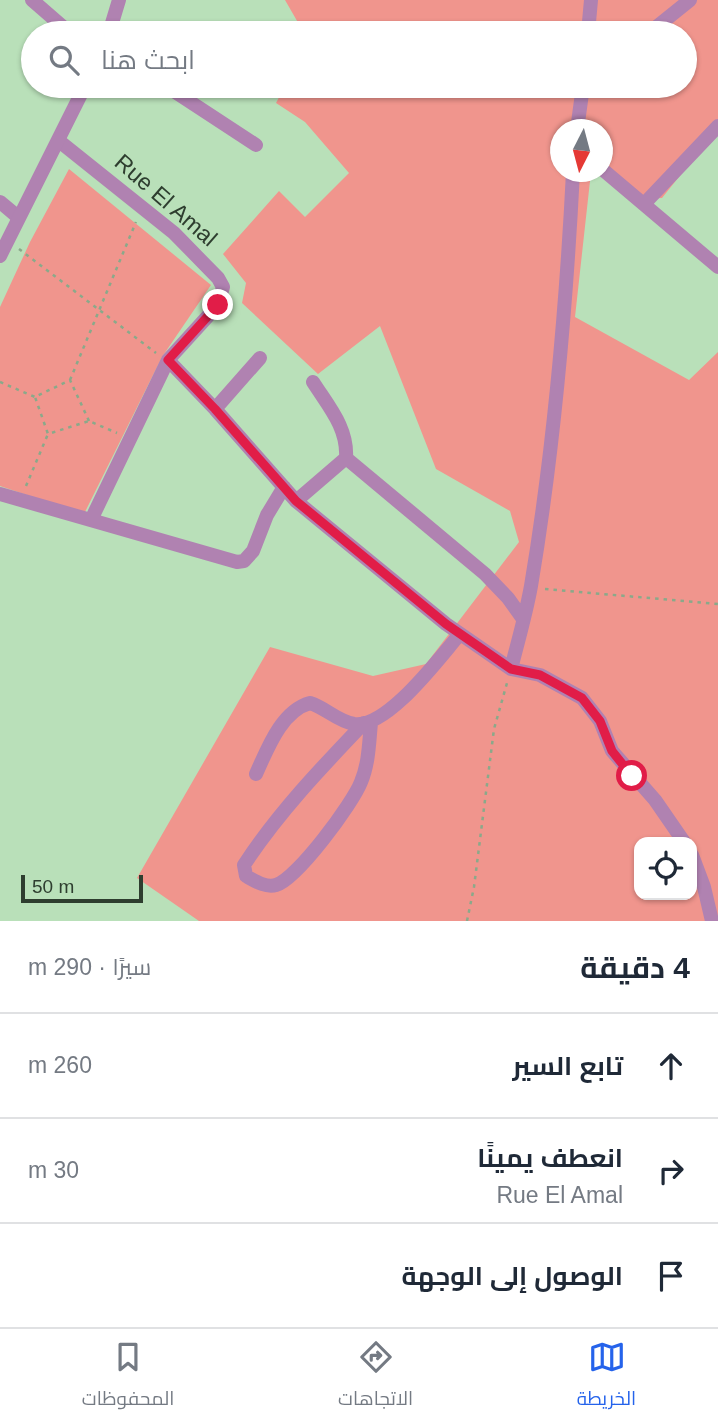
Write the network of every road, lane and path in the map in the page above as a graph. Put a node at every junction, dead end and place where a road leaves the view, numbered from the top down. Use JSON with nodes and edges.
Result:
{"nodes":[{"id":1,"x":33,"y":0,"type":"edge"},
{"id":2,"x":119,"y":0,"type":"edge"},
{"id":3,"x":591,"y":0,"type":"edge"},
{"id":4,"x":690,"y":0,"type":"edge"},
{"id":5,"x":57,"y":21,"type":"edge"},
{"id":6,"x":113,"y":21,"type":"edge"},
{"id":7,"x":589,"y":21,"type":"edge"},
{"id":8,"x":664,"y":21,"type":"edge"},
{"id":9,"x":79,"y":98,"type":"edge"},
{"id":10,"x":184,"y":98,"type":"edge"},
{"id":11,"x":581,"y":98,"type":"edge"},
{"id":12,"x":578,"y":119,"type":"edge"},
{"id":13,"x":718,"y":126,"type":"edge"},
{"id":14,"x":59,"y":141,"type":"junction"},
{"id":15,"x":256,"y":145,"type":"dead end"},
{"id":16,"x":613,"y":178,"type":"edge"},
{"id":17,"x":572,"y":182,"type":"edge"},
{"id":18,"x":0,"y":202,"type":"edge"},
{"id":19,"x":644,"y":204,"type":"junction"},
{"id":20,"x":144,"y":207,"type":"junction"},
{"id":21,"x":18,"y":217,"type":"junction"},
{"id":22,"x":8,"y":241,"type":"junction"},
{"id":23,"x":0,"y":256,"type":"edge"},
{"id":24,"x":718,"y":267,"type":"edge"},
{"id":25,"x":99,"y":310,"type":"junction"},
{"id":26,"x":260,"y":358,"type":"dead end"},
{"id":27,"x":168,"y":360,"type":"junction"},
{"id":28,"x":70,"y":380,"type":"junction"},
{"id":29,"x":0,"y":382,"type":"edge"},
{"id":30,"x":313,"y":382,"type":"dead end"},
{"id":31,"x":35,"y":397,"type":"junction"},
{"id":32,"x":215,"y":409,"type":"junction"},
{"id":33,"x":89,"y":421,"type":"junction"},
{"id":34,"x":48,"y":434,"type":"junction"},
{"id":35,"x":131,"y":439,"type":"junction"},
{"id":36,"x":346,"y":458,"type":"junction"},
{"id":37,"x":284,"y":487,"type":"junction"},
{"id":38,"x":0,"y":494,"type":"edge"},
{"id":39,"x":20,"y":500,"type":"junction"},
{"id":40,"x":296,"y":501,"type":"junction"},
{"id":41,"x":91,"y":520,"type":"junction"},
{"id":42,"x":531,"y":588,"type":"junction"},
{"id":43,"x":718,"y":604,"type":"edge"},
{"id":44,"x":523,"y":620,"type":"junction"},
{"id":45,"x":460,"y":634,"type":"junction"},
{"id":46,"x":511,"y":669,"type":"junction"},
{"id":47,"x":367,"y":723,"type":"junction"},
{"id":48,"x":256,"y":774,"type":"dead end"},
{"id":49,"x":681,"y":837,"type":"edge"},
{"id":50,"x":697,"y":868,"type":"edge"},
{"id":51,"x":467,"y":921,"type":"edge"},
{"id":52,"x":712,"y":921,"type":"edge"}],
"edges":[{"from":1,"to":5,"type":"street"},
{"from":2,"to":6,"type":"street"},
{"from":3,"to":7,"type":"street"},
{"from":4,"to":8,"type":"street"},
{"from":9,"to":14,"type":"street"},
{"from":10,"to":15,"type":"street"},
{"from":11,"to":12,"type":"street"},
{"from":13,"to":19,"type":"street"},
{"from":14,"to":20,"type":"street","name":"Rue El Amal"},
{"from":14,"to":21,"type":"street"},
{"from":16,"to":19,"type":"street"},
{"from":17,"to":42,"type":"street"},
{"from":18,"to":21,"type":"street"},
{"from":19,"to":24,"type":"street"},
{"from":20,"to":25,"type":"path"},
{"from":20,"to":27,"type":"street","name":"Rue El Amal"},
{"from":21,"to":22,"type":"street"},
{"from":22,"to":23,"type":"street"},
{"from":22,"to":25,"type":"path"},
{"from":25,"to":27,"type":"path"},
{"from":25,"to":28,"type":"path"},
{"from":26,"to":32,"type":"street"},
{"from":27,"to":32,"type":"street"},
{"from":27,"to":35,"type":"street","name":"Rue El Amal"},
{"from":28,"to":31,"type":"path"},
{"from":28,"to":33,"type":"path"},
{"from":29,"to":31,"type":"path"},
{"from":30,"to":36,"type":"street"},
{"from":31,"to":34,"type":"path"},
{"from":32,"to":37,"type":"street"},
{"from":33,"to":34,"type":"path"},
{"from":33,"to":35,"type":"path"},
{"from":34,"to":39,"type":"path"},
{"from":35,"to":41,"type":"street","name":"Rue El Amal"},
{"from":36,"to":40,"type":"street"},
{"from":36,"to":44,"type":"street"},
{"from":37,"to":40,"type":"street"},
{"from":37,"to":41,"type":"street"},
{"from":38,"to":39,"type":"street"},
{"from":39,"to":41,"type":"street"},
{"from":40,"to":45,"type":"street"},
{"from":42,"to":43,"type":"path"},
{"from":42,"to":44,"type":"street"},
{"from":44,"to":46,"type":"street"},
{"from":45,"to":46,"type":"street"},
{"from":45,"to":47,"type":"street"},
{"from":46,"to":49,"type":"street"},
{"from":46,"to":51,"type":"path"},
{"from":47,"to":47,"type":"street"},
{"from":47,"to":48,"type":"street"},
{"from":50,"to":52,"type":"street"}]}
